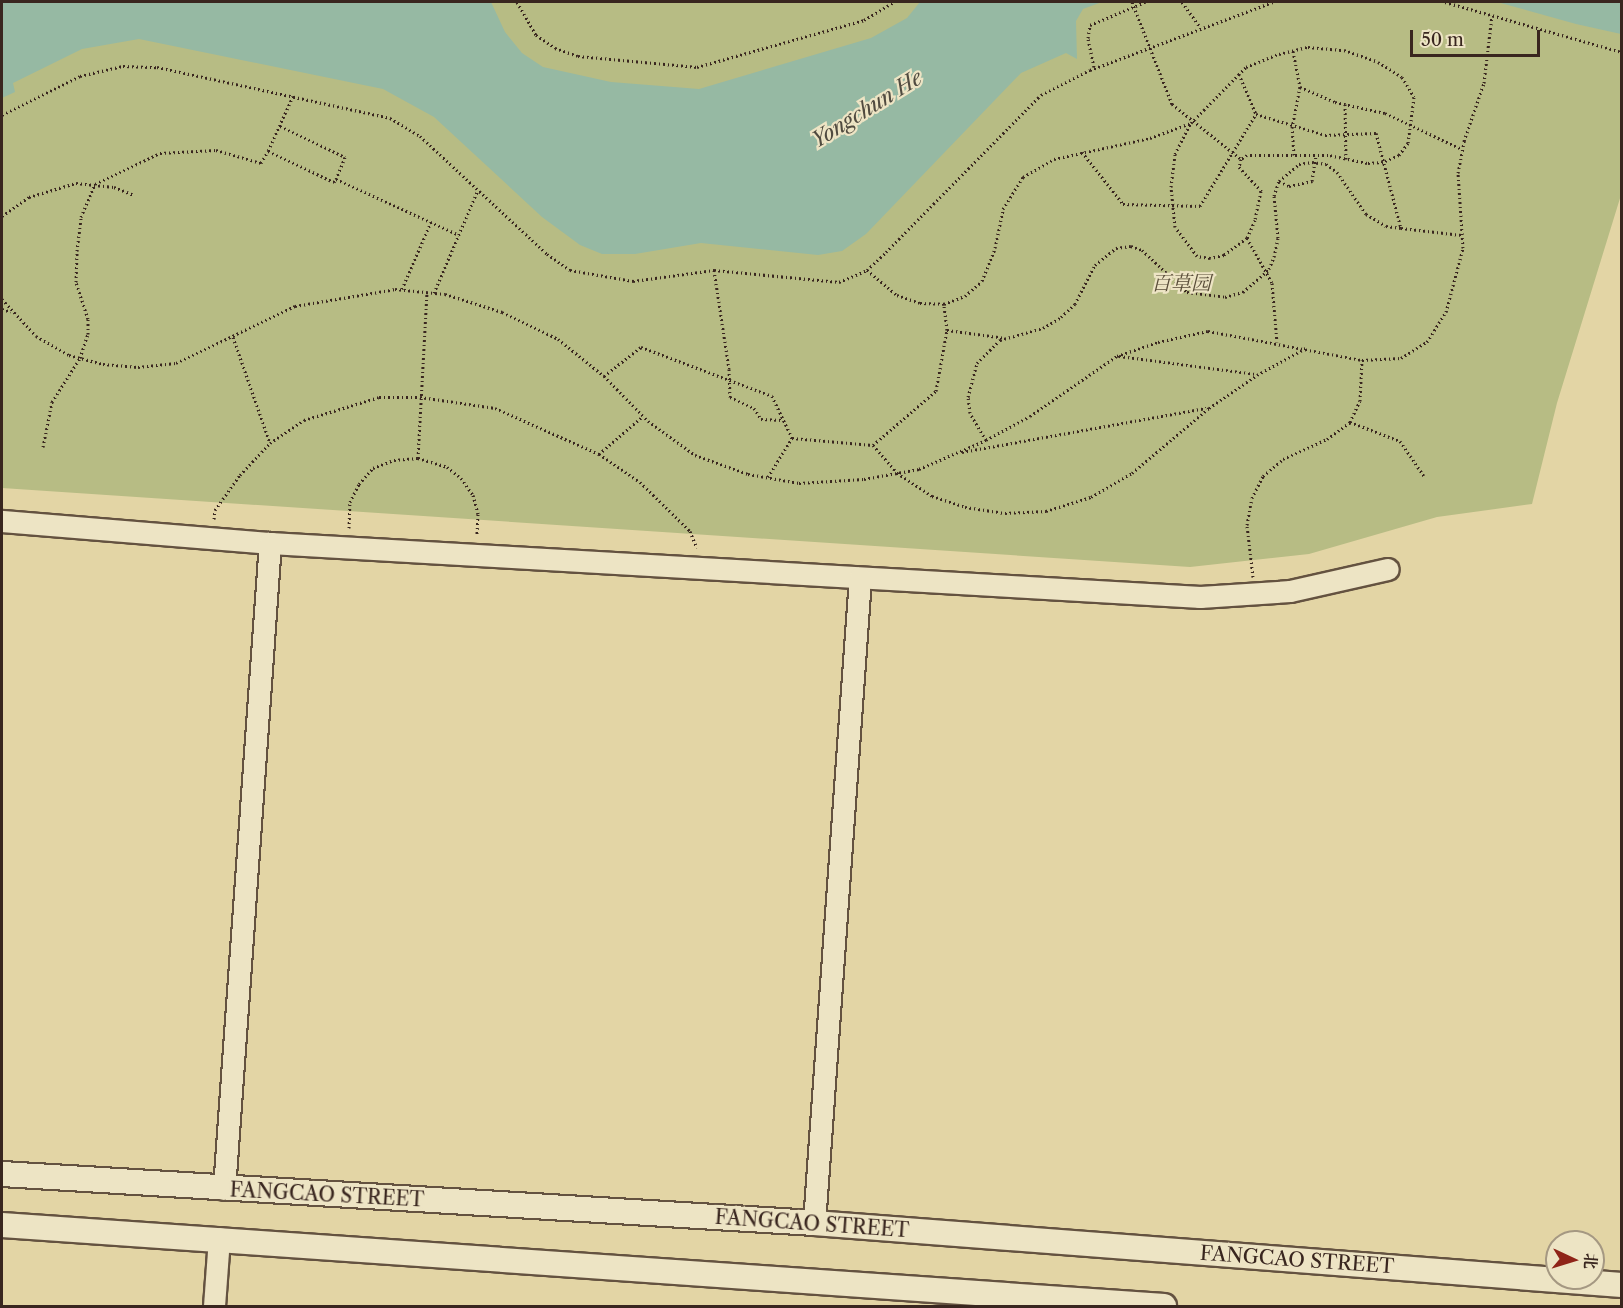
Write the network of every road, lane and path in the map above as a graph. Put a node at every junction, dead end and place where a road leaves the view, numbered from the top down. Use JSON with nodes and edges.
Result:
{"nodes":[{"id":1,"x":517,"y":2,"type":"edge"},
{"id":2,"x":894,"y":2,"type":"edge"},
{"id":3,"x":1145,"y":2,"type":"edge"},
{"id":4,"x":1182,"y":2,"type":"edge"},
{"id":5,"x":1273,"y":2,"type":"edge"},
{"id":6,"x":1445,"y":2,"type":"edge"},
{"id":7,"x":1133,"y":4,"type":"edge"},
{"id":8,"x":1492,"y":15,"type":"junction"},
{"id":9,"x":1200,"y":27,"type":"junction"},
{"id":10,"x":1149,"y":47,"type":"junction"},
{"id":11,"x":1293,"y":51,"type":"junction"},
{"id":12,"x":1622,"y":52,"type":"edge"},
{"id":13,"x":1095,"y":68,"type":"junction"},
{"id":14,"x":1239,"y":73,"type":"junction"},
{"id":15,"x":1300,"y":87,"type":"junction"},
{"id":16,"x":293,"y":96,"type":"junction"},
{"id":17,"x":1345,"y":104,"type":"junction"},
{"id":18,"x":1256,"y":114,"type":"junction"},
{"id":19,"x":2,"y":115,"type":"edge"},
{"id":20,"x":1191,"y":123,"type":"junction"},
{"id":21,"x":1413,"y":125,"type":"junction"},
{"id":22,"x":280,"y":126,"type":"junction"},
{"id":23,"x":1292,"y":128,"type":"junction"},
{"id":24,"x":1347,"y":135,"type":"junction"},
{"id":25,"x":1462,"y":149,"type":"junction"},
{"id":26,"x":268,"y":151,"type":"junction"},
{"id":27,"x":1082,"y":152,"type":"junction"},
{"id":28,"x":1232,"y":153,"type":"junction"},
{"id":29,"x":1294,"y":155,"type":"junction"},
{"id":30,"x":1317,"y":155,"type":"junction"},
{"id":31,"x":1241,"y":159,"type":"junction"},
{"id":32,"x":1346,"y":159,"type":"junction"},
{"id":33,"x":1383,"y":162,"type":"junction"},
{"id":34,"x":336,"y":179,"type":"junction"},
{"id":35,"x":1279,"y":181,"type":"junction"},
{"id":36,"x":95,"y":184,"type":"junction"},
{"id":37,"x":478,"y":190,"type":"junction"},
{"id":38,"x":134,"y":195,"type":"dead end"},
{"id":39,"x":1173,"y":205,"type":"junction"},
{"id":40,"x":2,"y":216,"type":"edge"},
{"id":41,"x":431,"y":222,"type":"junction"},
{"id":42,"x":1401,"y":228,"type":"junction"},
{"id":43,"x":459,"y":235,"type":"junction"},
{"id":44,"x":1462,"y":235,"type":"junction"},
{"id":45,"x":1247,"y":238,"type":"junction"},
{"id":46,"x":714,"y":270,"type":"junction"},
{"id":47,"x":867,"y":270,"type":"junction"},
{"id":48,"x":401,"y":290,"type":"junction"},
{"id":49,"x":427,"y":293,"type":"junction"},
{"id":50,"x":434,"y":293,"type":"junction"},
{"id":51,"x":2,"y":299,"type":"edge"},
{"id":52,"x":944,"y":304,"type":"junction"},
{"id":53,"x":2,"y":309,"type":"edge"},
{"id":54,"x":12,"y":313,"type":"junction"},
{"id":55,"x":947,"y":330,"type":"junction"},
{"id":56,"x":233,"y":337,"type":"junction"},
{"id":57,"x":1005,"y":338,"type":"junction"},
{"id":58,"x":1277,"y":342,"type":"junction"},
{"id":59,"x":1306,"y":348,"type":"junction"},
{"id":60,"x":1117,"y":356,"type":"junction"},
{"id":61,"x":80,"y":358,"type":"junction"},
{"id":62,"x":1362,"y":360,"type":"junction"},
{"id":63,"x":1257,"y":375,"type":"junction"},
{"id":64,"x":604,"y":376,"type":"junction"},
{"id":65,"x":729,"y":380,"type":"junction"},
{"id":66,"x":420,"y":397,"type":"junction"},
{"id":67,"x":1209,"y":408,"type":"junction"},
{"id":68,"x":643,"y":416,"type":"junction"},
{"id":69,"x":782,"y":420,"type":"junction"},
{"id":70,"x":1350,"y":422,"type":"junction"},
{"id":71,"x":792,"y":438,"type":"junction"},
{"id":72,"x":986,"y":440,"type":"junction"},
{"id":73,"x":270,"y":443,"type":"junction"},
{"id":74,"x":873,"y":445,"type":"junction"},
{"id":75,"x":43,"y":447,"type":"dead end"},
{"id":76,"x":957,"y":453,"type":"junction"},
{"id":77,"x":599,"y":454,"type":"junction"},
{"id":78,"x":418,"y":458,"type":"junction"},
{"id":79,"x":897,"y":473,"type":"junction"},
{"id":80,"x":1424,"y":476,"type":"dead end"},
{"id":81,"x":767,"y":478,"type":"junction"},
{"id":82,"x":2,"y":521,"type":"edge"},
{"id":83,"x":212,"y":538,"type":"junction"},
{"id":84,"x":270,"y":543,"type":"junction"},
{"id":85,"x":347,"y":548,"type":"junction"},
{"id":86,"x":476,"y":555,"type":"junction"},
{"id":87,"x":707,"y":569,"type":"junction"},
{"id":88,"x":1388,"y":569,"type":"dead end"},
{"id":89,"x":860,"y":578,"type":"junction"},
{"id":90,"x":1256,"y":593,"type":"junction"},
{"id":91,"x":2,"y":1174,"type":"edge"},
{"id":92,"x":224,"y":1189,"type":"junction"},
{"id":93,"x":814,"y":1223,"type":"junction"},
{"id":94,"x":2,"y":1225,"type":"edge"},
{"id":95,"x":219,"y":1238,"type":"junction"},
{"id":96,"x":1622,"y":1286,"type":"edge"},
{"id":97,"x":214,"y":1306,"type":"edge"},
{"id":98,"x":1164,"y":1306,"type":"edge"}],
"edges":[{"from":1,"to":2,"type":"path"},
{"from":3,"to":7,"type":"path"},
{"from":4,"to":9,"type":"path"},
{"from":5,"to":9,"type":"path"},
{"from":6,"to":8,"type":"path"},
{"from":7,"to":10,"type":"path"},
{"from":7,"to":13,"type":"path"},
{"from":8,"to":12,"type":"path"},
{"from":8,"to":25,"type":"path"},
{"from":9,"to":10,"type":"path"},
{"from":10,"to":13,"type":"path"},
{"from":10,"to":20,"type":"path"},
{"from":11,"to":14,"type":"path"},
{"from":11,"to":15,"type":"path"},
{"from":11,"to":21,"type":"path"},
{"from":13,"to":47,"type":"path"},
{"from":14,"to":18,"type":"path"},
{"from":14,"to":20,"type":"path"},
{"from":15,"to":17,"type":"path"},
{"from":15,"to":23,"type":"path"},
{"from":16,"to":19,"type":"path"},
{"from":16,"to":22,"type":"path"},
{"from":16,"to":37,"type":"path"},
{"from":17,"to":21,"type":"path"},
{"from":17,"to":24,"type":"path"},
{"from":18,"to":23,"type":"path"},
{"from":18,"to":28,"type":"path"},
{"from":20,"to":27,"type":"path"},
{"from":20,"to":28,"type":"path"},
{"from":20,"to":39,"type":"path"},
{"from":21,"to":25,"type":"path"},
{"from":21,"to":33,"type":"path"},
{"from":22,"to":26,"type":"path"},
{"from":22,"to":34,"type":"path"},
{"from":23,"to":24,"type":"path"},
{"from":23,"to":29,"type":"path"},
{"from":24,"to":32,"type":"path"},
{"from":24,"to":33,"type":"path"},
{"from":25,"to":44,"type":"path"},
{"from":26,"to":34,"type":"path"},
{"from":26,"to":36,"type":"path"},
{"from":27,"to":39,"type":"path"},
{"from":27,"to":52,"type":"path"},
{"from":28,"to":31,"type":"path"},
{"from":28,"to":39,"type":"path"},
{"from":29,"to":30,"type":"path"},
{"from":29,"to":31,"type":"path"},
{"from":30,"to":32,"type":"path"},
{"from":30,"to":35,"type":"path"},
{"from":31,"to":45,"type":"path"},
{"from":32,"to":33,"type":"path"},
{"from":33,"to":42,"type":"path"},
{"from":34,"to":41,"type":"path"},
{"from":35,"to":42,"type":"path","bridge":true},
{"from":35,"to":57,"type":"path","bridge":true},
{"from":36,"to":38,"type":"path"},
{"from":36,"to":40,"type":"path"},
{"from":36,"to":61,"type":"path"},
{"from":37,"to":43,"type":"path"},
{"from":37,"to":46,"type":"path"},
{"from":39,"to":45,"type":"path"},
{"from":41,"to":43,"type":"path"},
{"from":41,"to":48,"type":"path"},
{"from":42,"to":44,"type":"path"},
{"from":43,"to":50,"type":"path"},
{"from":44,"to":62,"type":"path"},
{"from":45,"to":58,"type":"path"},
{"from":46,"to":47,"type":"path"},
{"from":46,"to":65,"type":"path"},
{"from":47,"to":52,"type":"path"},
{"from":48,"to":49,"type":"path"},
{"from":48,"to":56,"type":"path"},
{"from":49,"to":50,"type":"path"},
{"from":49,"to":66,"type":"path"},
{"from":50,"to":64,"type":"path"},
{"from":51,"to":54,"type":"path"},
{"from":52,"to":55,"type":"path"},
{"from":53,"to":54,"type":"path"},
{"from":54,"to":61,"type":"path"},
{"from":55,"to":57,"type":"path"},
{"from":55,"to":74,"type":"path"},
{"from":56,"to":61,"type":"path"},
{"from":56,"to":73,"type":"path"},
{"from":57,"to":72,"type":"path","bridge":true},
{"from":58,"to":59,"type":"path"},
{"from":58,"to":60,"type":"path"},
{"from":59,"to":62,"type":"path"},
{"from":59,"to":63,"type":"path"},
{"from":60,"to":63,"type":"path"},
{"from":60,"to":72,"type":"path"},
{"from":61,"to":75,"type":"path"},
{"from":62,"to":70,"type":"path"},
{"from":63,"to":67,"type":"path"},
{"from":64,"to":65,"type":"path"},
{"from":64,"to":68,"type":"path"},
{"from":65,"to":69,"type":"path"},
{"from":65,"to":69,"type":"path"},
{"from":66,"to":73,"type":"path"},
{"from":66,"to":77,"type":"path"},
{"from":66,"to":78,"type":"path"},
{"from":67,"to":76,"type":"path"},
{"from":67,"to":79,"type":"path"},
{"from":68,"to":77,"type":"path"},
{"from":68,"to":81,"type":"path"},
{"from":69,"to":71,"type":"path"},
{"from":70,"to":80,"type":"path"},
{"from":70,"to":90,"type":"path"},
{"from":71,"to":74,"type":"path"},
{"from":71,"to":81,"type":"path"},
{"from":72,"to":76,"type":"path"},
{"from":73,"to":83,"type":"path"},
{"from":74,"to":79,"type":"path"},
{"from":76,"to":79,"type":"path"},
{"from":77,"to":87,"type":"path"},
{"from":78,"to":85,"type":"path"},
{"from":78,"to":86,"type":"path"},
{"from":79,"to":81,"type":"path"},
{"from":82,"to":83,"type":"street"},
{"from":83,"to":84,"type":"street"},
{"from":84,"to":85,"type":"street"},
{"from":84,"to":92,"type":"street"},
{"from":85,"to":86,"type":"street"},
{"from":86,"to":87,"type":"street"},
{"from":87,"to":89,"type":"street"},
{"from":88,"to":90,"type":"street"},
{"from":89,"to":90,"type":"street"},
{"from":89,"to":93,"type":"street"},
{"from":91,"to":92,"type":"main road","name":"FANGCAO STREET"},
{"from":92,"to":93,"type":"main road","name":"FANGCAO STREET"},
{"from":93,"to":96,"type":"main road","name":"FANGCAO STREET"},
{"from":94,"to":95,"type":"main road"},
{"from":95,"to":97,"type":"street"},
{"from":95,"to":98,"type":"main road"}]}
